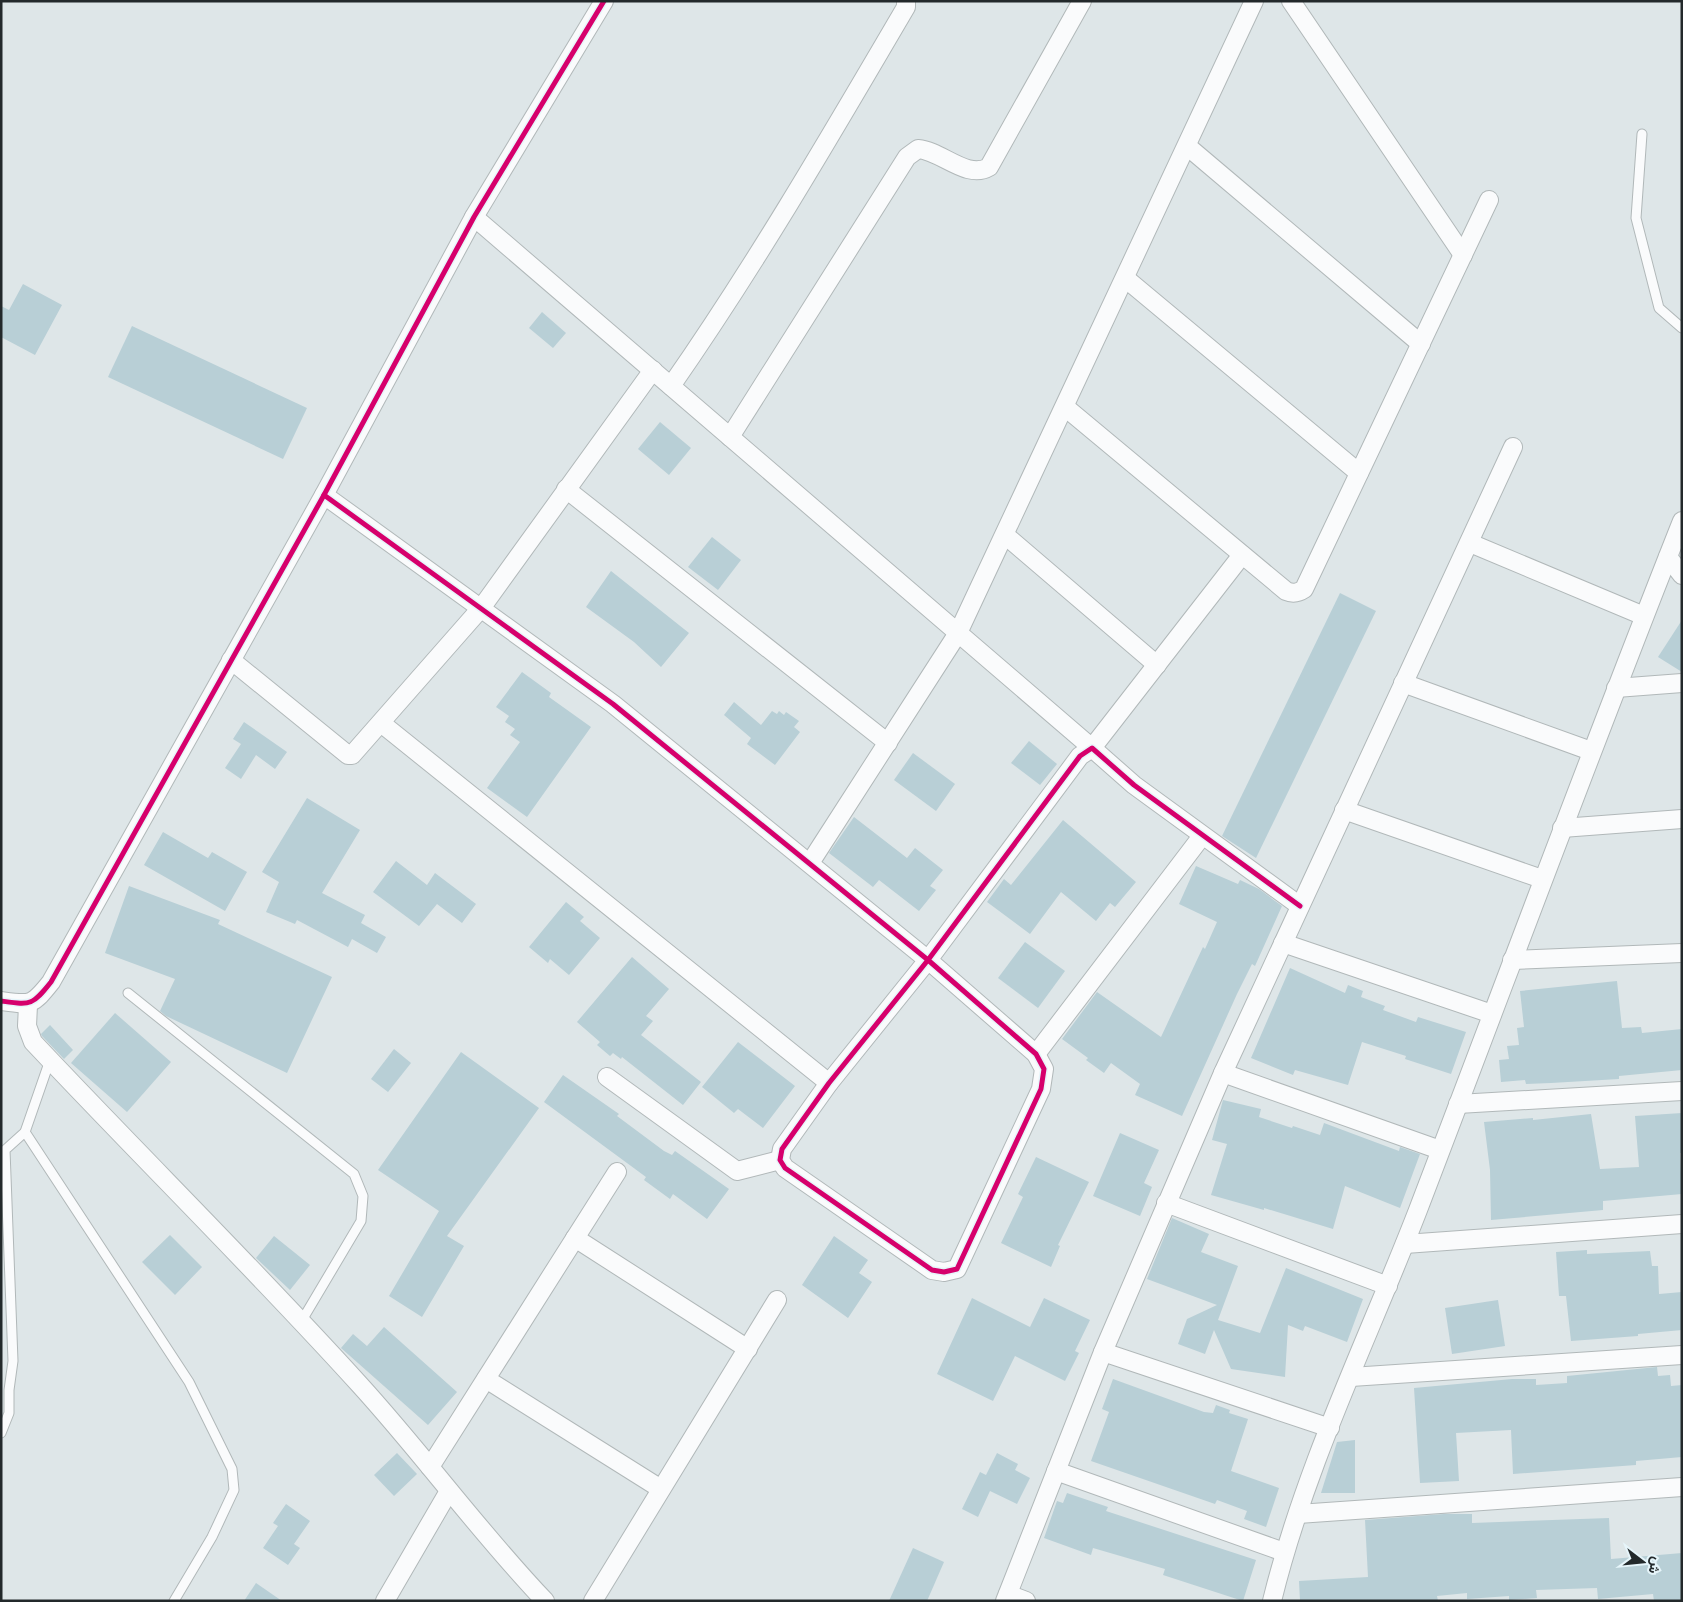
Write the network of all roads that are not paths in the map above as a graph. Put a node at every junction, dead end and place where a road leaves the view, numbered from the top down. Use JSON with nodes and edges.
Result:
{"nodes":[{"id":1,"x":604,"y":1,"type":"edge"},
{"id":2,"x":906,"y":1,"type":"edge"},
{"id":3,"x":1082,"y":1,"type":"edge"},
{"id":4,"x":1254,"y":1,"type":"edge"},
{"id":5,"x":1291,"y":1,"type":"edge"},
{"id":6,"x":1642,"y":134,"type":"dead end"},
{"id":7,"x":1187,"y":146,"type":"junction"},
{"id":8,"x":1489,"y":200,"type":"dead end"},
{"id":9,"x":474,"y":217,"type":"junction"},
{"id":10,"x":1463,"y":256,"type":"junction"},
{"id":11,"x":1125,"y":278,"type":"junction"},
{"id":12,"x":1682,"y":328,"type":"edge"},
{"id":13,"x":1421,"y":344,"type":"junction"},
{"id":14,"x":653,"y":370,"type":"junction"},
{"id":15,"x":671,"y":386,"type":"junction"},
{"id":16,"x":1065,"y":407,"type":"junction"},
{"id":17,"x":730,"y":437,"type":"junction"},
{"id":18,"x":1513,"y":447,"type":"dead end"},
{"id":19,"x":1359,"y":473,"type":"junction"},
{"id":20,"x":566,"y":489,"type":"junction"},
{"id":21,"x":324,"y":495,"type":"junction"},
{"id":22,"x":1682,"y":521,"type":"edge"},
{"id":23,"x":1005,"y":535,"type":"junction"},
{"id":24,"x":1470,"y":542,"type":"junction"},
{"id":25,"x":1242,"y":555,"type":"junction"},
{"id":26,"x":1668,"y":557,"type":"junction"},
{"id":27,"x":1682,"y":575,"type":"edge"},
{"id":28,"x":482,"y":608,"type":"junction"},
{"id":29,"x":1644,"y":616,"type":"junction"},
{"id":30,"x":958,"y":633,"type":"junction"},
{"id":31,"x":231,"y":660,"type":"junction"},
{"id":32,"x":1157,"y":665,"type":"junction"},
{"id":33,"x":1403,"y":683,"type":"junction"},
{"id":34,"x":1682,"y":683,"type":"edge"},
{"id":35,"x":1616,"y":688,"type":"junction"},
{"id":36,"x":381,"y":723,"type":"junction"},
{"id":37,"x":888,"y":743,"type":"junction"},
{"id":38,"x":1092,"y":748,"type":"junction"},
{"id":39,"x":1592,"y":751,"type":"junction"},
{"id":40,"x":1344,"y":810,"type":"junction"},
{"id":41,"x":1682,"y":819,"type":"edge"},
{"id":42,"x":1562,"y":828,"type":"junction"},
{"id":43,"x":1202,"y":836,"type":"junction"},
{"id":44,"x":810,"y":863,"type":"junction"},
{"id":45,"x":1542,"y":879,"type":"junction"},
{"id":46,"x":1300,"y":906,"type":"junction"},
{"id":47,"x":1284,"y":943,"type":"junction"},
{"id":48,"x":1682,"y":953,"type":"edge"},
{"id":49,"x":928,"y":960,"type":"junction"},
{"id":50,"x":1512,"y":960,"type":"junction"},
{"id":51,"x":128,"y":993,"type":"dead end"},
{"id":52,"x":1,"y":1001,"type":"edge"},
{"id":53,"x":28,"y":1004,"type":"junction"},
{"id":54,"x":1492,"y":1014,"type":"junction"},
{"id":55,"x":1036,"y":1054,"type":"junction"},
{"id":56,"x":50,"y":1060,"type":"junction"},
{"id":57,"x":1223,"y":1072,"type":"junction"},
{"id":58,"x":607,"y":1076,"type":"dead end"},
{"id":59,"x":829,"y":1083,"type":"junction"},
{"id":60,"x":1682,"y":1090,"type":"edge"},
{"id":61,"x":1458,"y":1104,"type":"junction"},
{"id":62,"x":25,"y":1132,"type":"junction"},
{"id":63,"x":1440,"y":1150,"type":"junction"},
{"id":64,"x":780,"y":1160,"type":"junction"},
{"id":65,"x":617,"y":1172,"type":"dead end"},
{"id":66,"x":1166,"y":1203,"type":"junction"},
{"id":67,"x":1682,"y":1224,"type":"edge"},
{"id":68,"x":575,"y":1238,"type":"junction"},
{"id":69,"x":1405,"y":1244,"type":"junction"},
{"id":70,"x":1388,"y":1286,"type":"junction"},
{"id":71,"x":777,"y":1300,"type":"dead end"},
{"id":72,"x":301,"y":1322,"type":"junction"},
{"id":73,"x":748,"y":1348,"type":"junction"},
{"id":74,"x":1103,"y":1352,"type":"junction"},
{"id":75,"x":1682,"y":1354,"type":"edge"},
{"id":76,"x":1351,"y":1377,"type":"junction"},
{"id":77,"x":486,"y":1379,"type":"junction"},
{"id":78,"x":1330,"y":1428,"type":"junction"},
{"id":79,"x":1,"y":1433,"type":"edge"},
{"id":80,"x":430,"y":1467,"type":"junction"},
{"id":81,"x":1056,"y":1471,"type":"junction"},
{"id":82,"x":1682,"y":1487,"type":"edge"},
{"id":83,"x":662,"y":1489,"type":"junction"},
{"id":84,"x":450,"y":1491,"type":"junction"},
{"id":85,"x":1298,"y":1514,"type":"junction"},
{"id":86,"x":1284,"y":1552,"type":"junction"},
{"id":87,"x":1007,"y":1598,"type":"edge"},
{"id":88,"x":174,"y":1601,"type":"edge"},
{"id":89,"x":385,"y":1601,"type":"edge"},
{"id":90,"x":545,"y":1601,"type":"edge"},
{"id":91,"x":593,"y":1601,"type":"edge"},
{"id":92,"x":1026,"y":1601,"type":"edge"},
{"id":93,"x":1272,"y":1601,"type":"edge"}],
"edges":[{"from":1,"to":9,"type":"street"},
{"from":2,"to":15,"type":"street"},
{"from":3,"to":17,"type":"street"},
{"from":4,"to":7,"type":"street"},
{"from":5,"to":10,"type":"street"},
{"from":6,"to":12,"type":"lane"},
{"from":7,"to":11,"type":"street"},
{"from":7,"to":13,"type":"street"},
{"from":8,"to":10,"type":"street"},
{"from":9,"to":14,"type":"street"},
{"from":9,"to":21,"type":"street"},
{"from":10,"to":13,"type":"street"},
{"from":11,"to":16,"type":"street"},
{"from":11,"to":19,"type":"street"},
{"from":13,"to":19,"type":"street"},
{"from":14,"to":15,"type":"street"},
{"from":14,"to":20,"type":"street"},
{"from":15,"to":17,"type":"street"},
{"from":16,"to":23,"type":"street"},
{"from":16,"to":25,"type":"street"},
{"from":17,"to":30,"type":"street"},
{"from":18,"to":24,"type":"street"},
{"from":19,"to":25,"type":"street"},
{"from":20,"to":28,"type":"street"},
{"from":20,"to":37,"type":"street"},
{"from":21,"to":28,"type":"street"},
{"from":21,"to":31,"type":"street"},
{"from":22,"to":26,"type":"street"},
{"from":23,"to":30,"type":"street"},
{"from":23,"to":32,"type":"street"},
{"from":24,"to":29,"type":"street"},
{"from":24,"to":33,"type":"street"},
{"from":25,"to":32,"type":"street"},
{"from":26,"to":27,"type":"street"},
{"from":26,"to":29,"type":"street"},
{"from":28,"to":36,"type":"street"},
{"from":28,"to":44,"type":"street"},
{"from":29,"to":35,"type":"street"},
{"from":30,"to":37,"type":"street"},
{"from":30,"to":38,"type":"street"},
{"from":31,"to":36,"type":"street"},
{"from":31,"to":53,"type":"street"},
{"from":32,"to":38,"type":"street"},
{"from":33,"to":39,"type":"street"},
{"from":33,"to":40,"type":"street"},
{"from":34,"to":35,"type":"street"},
{"from":35,"to":39,"type":"street"},
{"from":36,"to":59,"type":"street"},
{"from":37,"to":44,"type":"street"},
{"from":38,"to":43,"type":"street"},
{"from":38,"to":49,"type":"street"},
{"from":39,"to":42,"type":"street"},
{"from":40,"to":45,"type":"street"},
{"from":40,"to":46,"type":"street"},
{"from":41,"to":42,"type":"street"},
{"from":42,"to":45,"type":"street"},
{"from":43,"to":46,"type":"street"},
{"from":43,"to":55,"type":"street"},
{"from":44,"to":49,"type":"street"},
{"from":45,"to":50,"type":"street"},
{"from":46,"to":47,"type":"street"},
{"from":47,"to":54,"type":"street"},
{"from":47,"to":57,"type":"street"},
{"from":48,"to":50,"type":"street"},
{"from":49,"to":55,"type":"street"},
{"from":49,"to":59,"type":"street"},
{"from":50,"to":54,"type":"street"},
{"from":51,"to":72,"type":"lane"},
{"from":52,"to":53,"type":"street"},
{"from":53,"to":56,"type":"street"},
{"from":54,"to":61,"type":"street"},
{"from":55,"to":64,"type":"street"},
{"from":56,"to":62,"type":"lane"},
{"from":56,"to":72,"type":"street"},
{"from":57,"to":63,"type":"street"},
{"from":57,"to":66,"type":"street"},
{"from":58,"to":64,"type":"street"},
{"from":59,"to":64,"type":"street"},
{"from":60,"to":61,"type":"street"},
{"from":61,"to":63,"type":"street"},
{"from":62,"to":79,"type":"lane"},
{"from":62,"to":88,"type":"lane"},
{"from":63,"to":69,"type":"street"},
{"from":65,"to":68,"type":"street"},
{"from":66,"to":70,"type":"street"},
{"from":66,"to":74,"type":"street"},
{"from":67,"to":69,"type":"street"},
{"from":68,"to":73,"type":"street"},
{"from":68,"to":77,"type":"street"},
{"from":69,"to":70,"type":"street"},
{"from":70,"to":76,"type":"street"},
{"from":71,"to":73,"type":"street"},
{"from":72,"to":80,"type":"street"},
{"from":73,"to":83,"type":"street"},
{"from":74,"to":78,"type":"street"},
{"from":74,"to":81,"type":"street"},
{"from":75,"to":76,"type":"street"},
{"from":76,"to":78,"type":"street"},
{"from":77,"to":80,"type":"street"},
{"from":77,"to":83,"type":"street"},
{"from":78,"to":85,"type":"street"},
{"from":80,"to":84,"type":"street"},
{"from":81,"to":86,"type":"street"},
{"from":81,"to":87,"type":"street"},
{"from":82,"to":85,"type":"street"},
{"from":83,"to":91,"type":"street"},
{"from":84,"to":89,"type":"street"},
{"from":84,"to":90,"type":"street"},
{"from":85,"to":86,"type":"street"},
{"from":86,"to":93,"type":"street"},
{"from":87,"to":92,"type":"street"}]}
